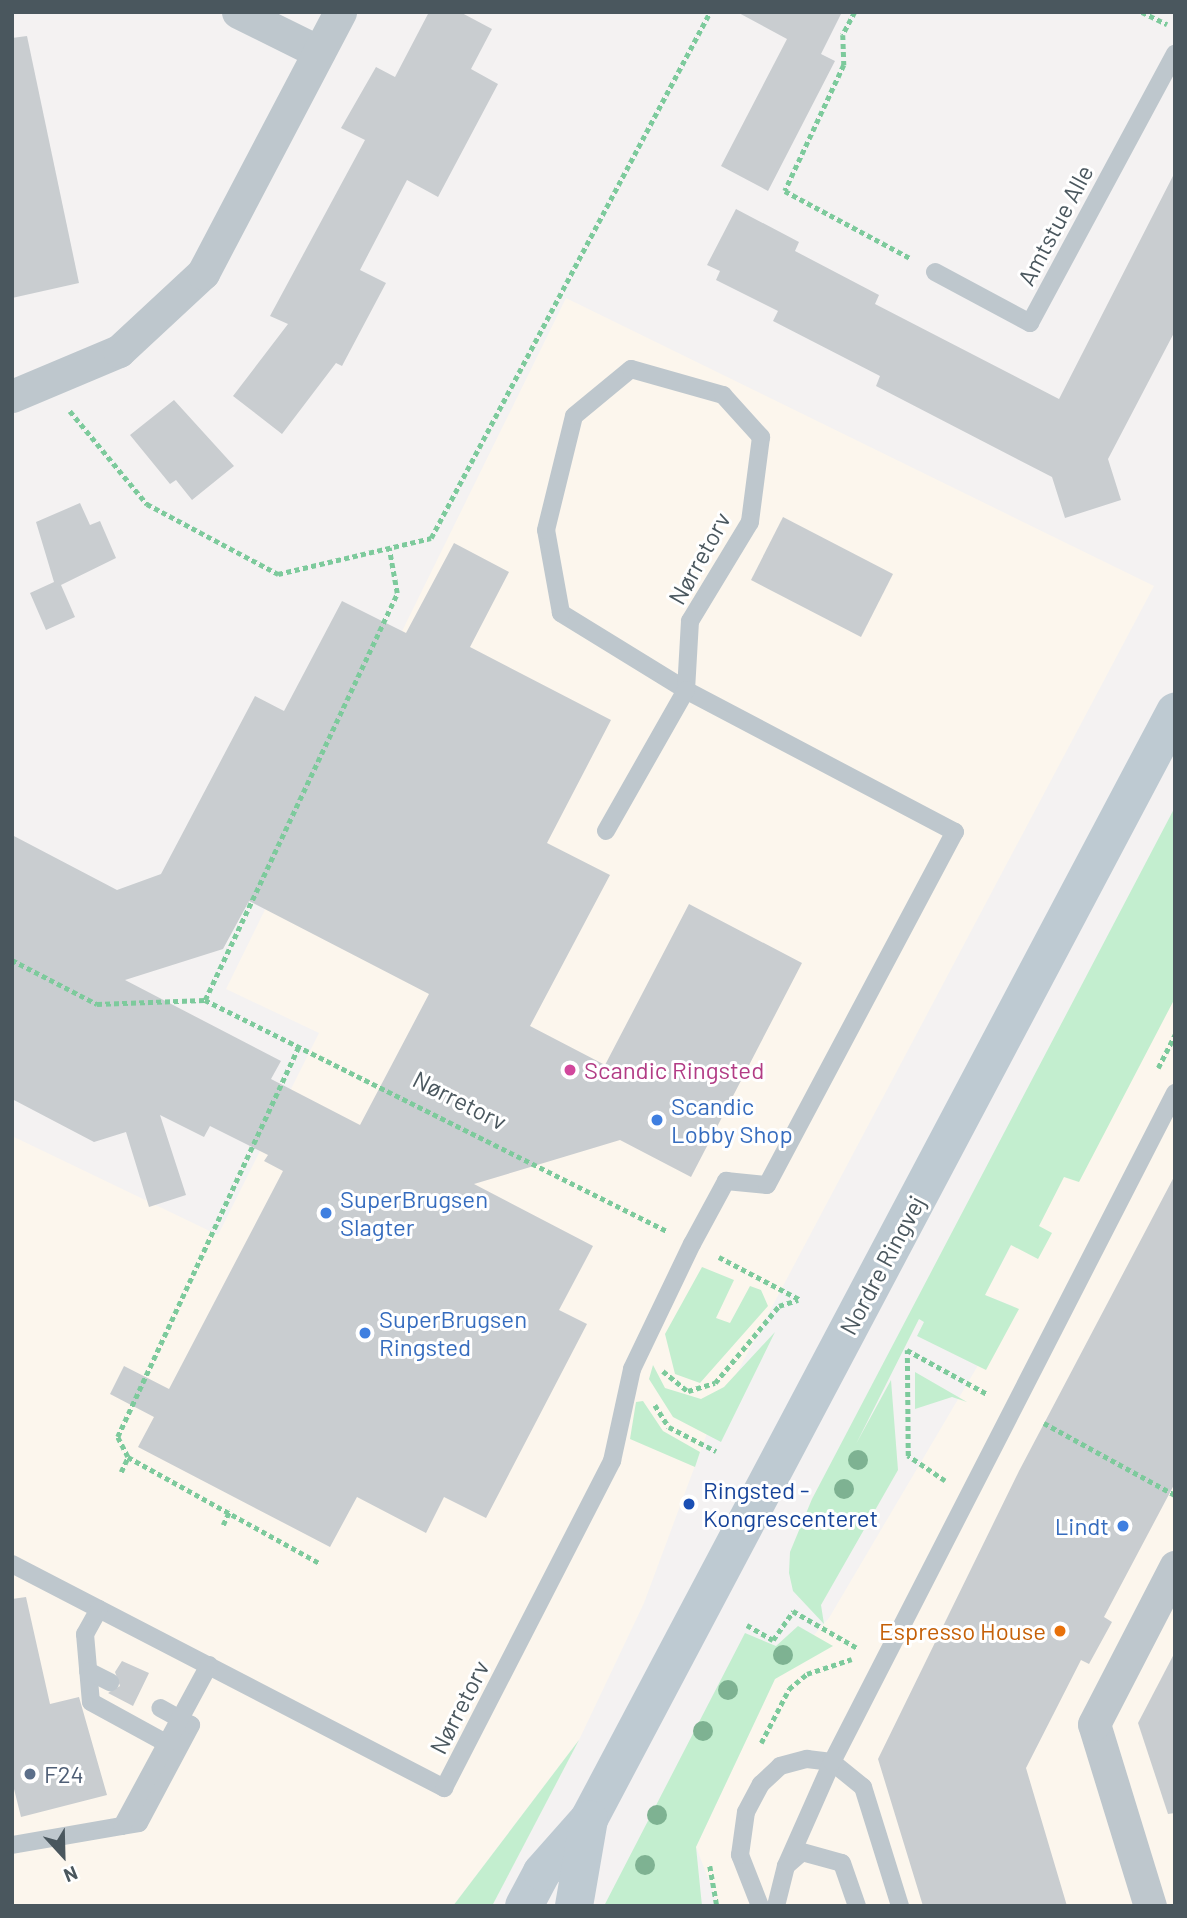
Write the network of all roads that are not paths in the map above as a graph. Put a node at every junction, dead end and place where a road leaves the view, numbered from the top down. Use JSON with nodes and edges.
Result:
{"nodes":[{"id":1,"x":238,"y":12,"type":"edge"},
{"id":2,"x":340,"y":12,"type":"edge"},
{"id":3,"x":319,"y":52,"type":"junction"},
{"id":4,"x":1175,"y":54,"type":"edge"},
{"id":5,"x":935,"y":272,"type":"road end"},
{"id":6,"x":12,"y":396,"type":"edge"},
{"id":7,"x":686,"y":690,"type":"junction"},
{"id":8,"x":1175,"y":712,"type":"edge"},
{"id":9,"x":606,"y":831,"type":"dead end"},
{"id":10,"x":1175,"y":1093,"type":"edge"},
{"id":11,"x":12,"y":1564,"type":"edge"},
{"id":12,"x":1175,"y":1567,"type":"edge"},
{"id":13,"x":99,"y":1609,"type":"junction"},
{"id":14,"x":209,"y":1665,"type":"junction"},
{"id":15,"x":88,"y":1671,"type":"junction"},
{"id":16,"x":110,"y":1682,"type":"dead end"},
{"id":17,"x":160,"y":1708,"type":"dead end"},
{"id":18,"x":178,"y":1718,"type":"junction"},
{"id":19,"x":164,"y":1742,"type":"junction"},
{"id":20,"x":832,"y":1762,"type":"junction"},
{"id":21,"x":589,"y":1819,"type":"junction"},
{"id":22,"x":122,"y":1826,"type":"junction"},
{"id":23,"x":12,"y":1845,"type":"edge"},
{"id":24,"x":786,"y":1866,"type":"junction"},
{"id":25,"x":524,"y":1906,"type":"edge"},
{"id":26,"x":574,"y":1906,"type":"edge"},
{"id":27,"x":760,"y":1906,"type":"edge"},
{"id":28,"x":776,"y":1906,"type":"edge"},
{"id":29,"x":858,"y":1906,"type":"edge"},
{"id":30,"x":900,"y":1906,"type":"edge"},
{"id":31,"x":1150,"y":1906,"type":"edge"}],
"edges":[{"from":1,"to":3,"type":"street"},
{"from":2,"to":3,"type":"street"},
{"from":3,"to":6,"type":"street"},
{"from":4,"to":5,"type":"lane","name":"Amtstue Alle"},
{"from":7,"to":7,"type":"lane","name":"Nørretorv"},
{"from":7,"to":9,"type":"lane"},
{"from":7,"to":14,"type":"lane","name":"Nørretorv"},
{"from":8,"to":21,"type":"street","name":"Nordre Ringvej"},
{"from":10,"to":20,"type":"lane"},
{"from":11,"to":13,"type":"lane","name":"Nørretorv"},
{"from":12,"to":31,"type":"street"},
{"from":13,"to":14,"type":"lane","name":"Nørretorv"},
{"from":13,"to":15,"type":"lane"},
{"from":14,"to":18,"type":"lane"},
{"from":15,"to":16,"type":"lane"},
{"from":15,"to":19,"type":"lane"},
{"from":17,"to":18,"type":"lane"},
{"from":18,"to":19,"type":"lane"},
{"from":18,"to":22,"type":"lane"},
{"from":19,"to":22,"type":"lane"},
{"from":20,"to":24,"type":"lane"},
{"from":20,"to":27,"type":"lane"},
{"from":20,"to":30,"type":"lane"},
{"from":21,"to":25,"type":"street","name":"Nordre Ringvej"},
{"from":21,"to":26,"type":"street","name":"Nordre Ringvej"},
{"from":22,"to":23,"type":"lane"},
{"from":24,"to":28,"type":"lane"},
{"from":24,"to":29,"type":"lane"}]}
